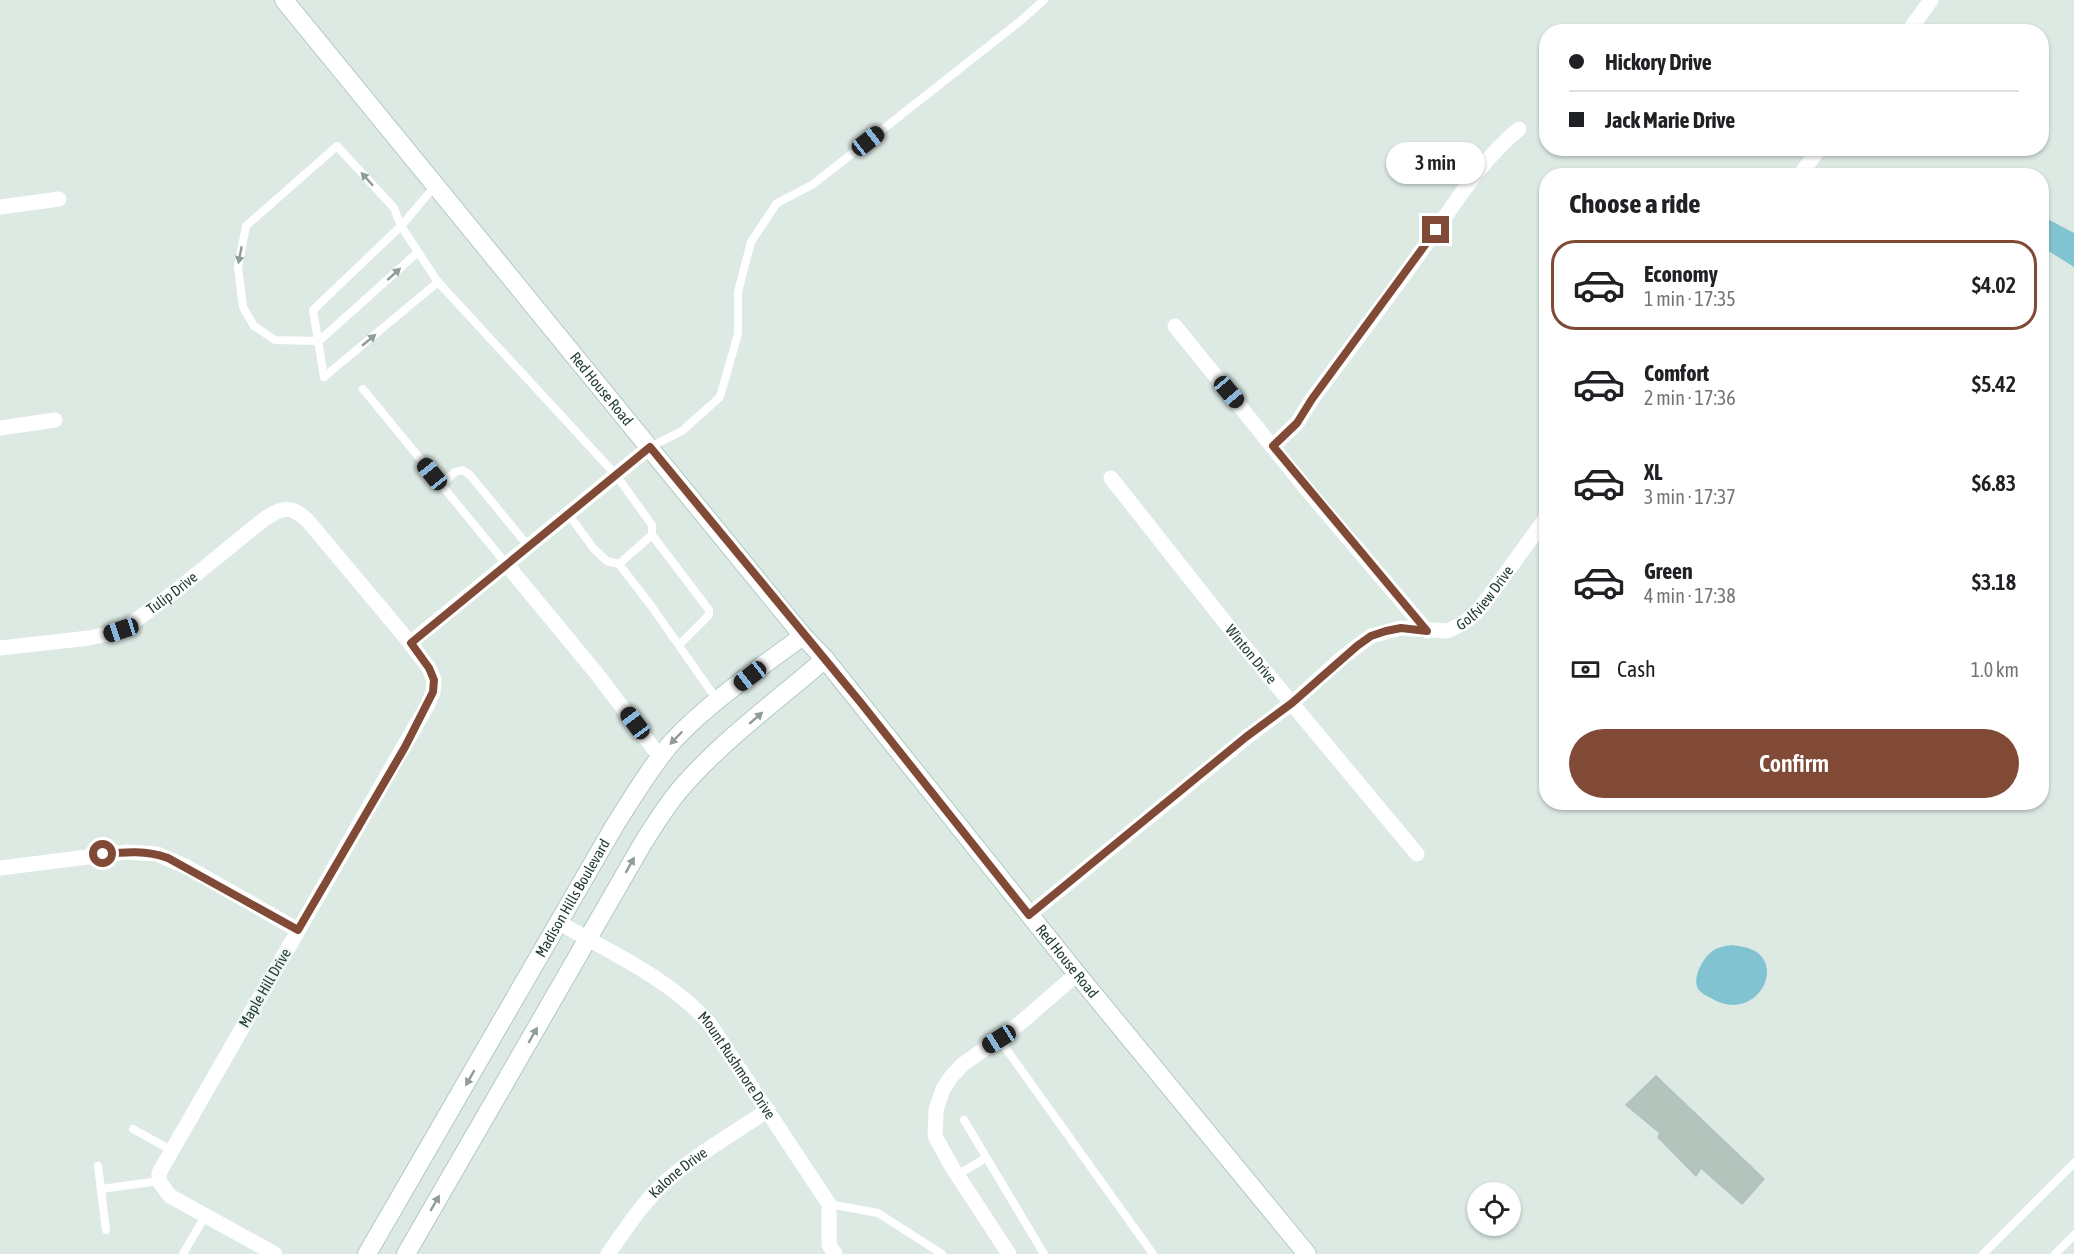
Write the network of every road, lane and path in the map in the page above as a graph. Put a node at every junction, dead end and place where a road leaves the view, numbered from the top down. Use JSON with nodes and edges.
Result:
{"nodes":[{"id":1,"x":284,"y":0,"type":"edge"},
{"id":2,"x":1044,"y":0,"type":"edge"},
{"id":3,"x":1931,"y":0,"type":"edge"},
{"id":4,"x":1914,"y":24,"type":"edge"},
{"id":5,"x":1519,"y":129,"type":"dead end"},
{"id":6,"x":435,"y":186,"type":"junction"},
{"id":7,"x":59,"y":199,"type":"dead end"},
{"id":8,"x":0,"y":207,"type":"edge"},
{"id":9,"x":401,"y":226,"type":"junction"},
{"id":10,"x":418,"y":252,"type":"junction"},
{"id":11,"x":438,"y":282,"type":"junction"},
{"id":12,"x":1175,"y":326,"type":"dead end"},
{"id":13,"x":319,"y":341,"type":"junction"},
{"id":14,"x":363,"y":388,"type":"dead end"},
{"id":15,"x":56,"y":420,"type":"dead end"},
{"id":16,"x":0,"y":428,"type":"edge"},
{"id":17,"x":1273,"y":446,"type":"junction"},
{"id":18,"x":650,"y":447,"type":"junction"},
{"id":19,"x":616,"y":475,"type":"junction"},
{"id":20,"x":1111,"y":478,"type":"dead end"},
{"id":21,"x":441,"y":485,"type":"junction"},
{"id":22,"x":292,"y":509,"type":"joint"},
{"id":23,"x":569,"y":515,"type":"junction"},
{"id":24,"x":1539,"y":528,"type":"edge"},
{"id":25,"x":652,"y":535,"type":"junction"},
{"id":26,"x":529,"y":548,"type":"junction"},
{"id":27,"x":619,"y":564,"type":"junction"},
{"id":28,"x":507,"y":565,"type":"junction"},
{"id":29,"x":1427,"y":631,"type":"junction"},
{"id":30,"x":803,"y":636,"type":"junction"},
{"id":31,"x":411,"y":643,"type":"junction"},
{"id":32,"x":679,"y":645,"type":"junction"},
{"id":33,"x":0,"y":648,"type":"edge"},
{"id":34,"x":825,"y":659,"type":"junction"},
{"id":35,"x":718,"y":701,"type":"junction"},
{"id":36,"x":1292,"y":703,"type":"junction"},
{"id":37,"x":660,"y":757,"type":"junction"},
{"id":38,"x":1417,"y":854,"type":"dead end"},
{"id":39,"x":0,"y":868,"type":"edge"},
{"id":40,"x":1029,"y":915,"type":"junction"},
{"id":41,"x":566,"y":926,"type":"junction"},
{"id":42,"x":298,"y":930,"type":"junction"},
{"id":43,"x":588,"y":940,"type":"junction"},
{"id":44,"x":1077,"y":974,"type":"junction"},
{"id":45,"x":999,"y":1039,"type":"junction"},
{"id":46,"x":768,"y":1110,"type":"junction"},
{"id":47,"x":964,"y":1120,"type":"dead end"},
{"id":48,"x":133,"y":1129,"type":"dead end"},
{"id":49,"x":171,"y":1150,"type":"junction"},
{"id":50,"x":987,"y":1158,"type":"junction"},
{"id":51,"x":2074,"y":1163,"type":"edge"},
{"id":52,"x":98,"y":1166,"type":"dead end"},
{"id":53,"x":957,"y":1175,"type":"junction"},
{"id":54,"x":159,"y":1181,"type":"junction"},
{"id":55,"x":101,"y":1190,"type":"junction"},
{"id":56,"x":829,"y":1204,"type":"junction"},
{"id":57,"x":205,"y":1216,"type":"junction"},
{"id":58,"x":106,"y":1230,"type":"dead end"},
{"id":59,"x":2074,"y":1234,"type":"edge"},
{"id":60,"x":183,"y":1254,"type":"edge"},
{"id":61,"x":274,"y":1254,"type":"edge"},
{"id":62,"x":367,"y":1254,"type":"edge"},
{"id":63,"x":406,"y":1254,"type":"edge"},
{"id":64,"x":608,"y":1254,"type":"edge"},
{"id":65,"x":835,"y":1254,"type":"edge"},
{"id":66,"x":942,"y":1254,"type":"edge"},
{"id":67,"x":1009,"y":1254,"type":"edge"},
{"id":68,"x":1044,"y":1254,"type":"edge"},
{"id":69,"x":1153,"y":1254,"type":"edge"},
{"id":70,"x":1307,"y":1254,"type":"edge"},
{"id":71,"x":1983,"y":1254,"type":"edge"},
{"id":72,"x":2055,"y":1254,"type":"edge"}],
"edges":[{"from":1,"to":6,"type":"main road","name":"Red House Road"},
{"from":2,"to":18,"type":"lane"},
{"from":3,"to":4,"type":"street"},
{"from":5,"to":17,"type":"street"},
{"from":6,"to":9,"type":"lane"},
{"from":6,"to":18,"type":"main road","name":"Red House Road"},
{"from":7,"to":8,"type":"street"},
{"from":9,"to":10,"type":"lane"},
{"from":9,"to":13,"type":"lane"},
{"from":9,"to":13,"type":"lane","one_way":true},
{"from":10,"to":11,"type":"lane"},
{"from":13,"to":10,"type":"lane","one_way":true},
{"from":13,"to":11,"type":"lane","one_way":true},
{"from":11,"to":19,"type":"lane"},
{"from":12,"to":17,"type":"street"},
{"from":14,"to":21,"type":"lane"},
{"from":15,"to":16,"type":"street"},
{"from":17,"to":29,"type":"street"},
{"from":18,"to":19,"type":"street"},
{"from":18,"to":30,"type":"main road","name":"Red House Road"},
{"from":19,"to":23,"type":"street"},
{"from":19,"to":25,"type":"lane"},
{"from":20,"to":36,"type":"street","name":"Winton Drive"},
{"from":21,"to":26,"type":"lane"},
{"from":21,"to":28,"type":"lane"},
{"from":22,"to":31,"type":"street","name":"Maple Hill Drive"},
{"from":22,"to":33,"type":"street","name":"Tulip Drive"},
{"from":23,"to":26,"type":"street"},
{"from":23,"to":27,"type":"lane"},
{"from":24,"to":29,"type":"street","name":"Golfview Drive"},
{"from":25,"to":27,"type":"lane"},
{"from":25,"to":32,"type":"lane"},
{"from":26,"to":28,"type":"street"},
{"from":27,"to":32,"type":"lane"},
{"from":28,"to":31,"type":"street"},
{"from":28,"to":37,"type":"street"},
{"from":29,"to":36,"type":"street","name":"Golfview Drive"},
{"from":30,"to":34,"type":"main road","name":"Red House Road"},
{"from":30,"to":35,"type":"main road","name":"Madison Hills Boulevard"},
{"from":31,"to":42,"type":"street","name":"Maple Hill Drive"},
{"from":32,"to":35,"type":"lane"},
{"from":34,"to":40,"type":"main road","name":"Red House Road"},
{"from":43,"to":34,"type":"main road","one_way":true},
{"from":35,"to":37,"type":"main road","name":"Madison Hills Boulevard","one_way":true},
{"from":36,"to":38,"type":"street","name":"Winton Drive"},
{"from":36,"to":40,"type":"street","name":"Golfview Drive"},
{"from":37,"to":41,"type":"main road","name":"Madison Hills Boulevard"},
{"from":39,"to":42,"type":"street"},
{"from":40,"to":44,"type":"main road","name":"Red House Road"},
{"from":41,"to":43,"type":"street","name":"Mount Rushmore Drive"},
{"from":41,"to":62,"type":"main road","name":"Madison Hills Boulevard","one_way":true},
{"from":42,"to":49,"type":"street","name":"Maple Hill Drive"},
{"from":43,"to":46,"type":"street","name":"Mount Rushmore Drive"},
{"from":63,"to":43,"type":"main road","one_way":true},
{"from":44,"to":45,"type":"street"},
{"from":44,"to":70,"type":"main road","name":"Red House Road"},
{"from":45,"to":53,"type":"street"},
{"from":45,"to":69,"type":"lane"},
{"from":46,"to":56,"type":"street","name":"Mount Rushmore Drive"},
{"from":46,"to":64,"type":"street","name":"Kalone Drive"},
{"from":47,"to":50,"type":"lane"},
{"from":48,"to":49,"type":"lane"},
{"from":49,"to":54,"type":"street","name":"Maple Hill Drive"},
{"from":50,"to":53,"type":"lane"},
{"from":50,"to":68,"type":"lane"},
{"from":51,"to":71,"type":"lane"},
{"from":52,"to":55,"type":"lane"},
{"from":53,"to":67,"type":"street"},
{"from":54,"to":55,"type":"lane"},
{"from":54,"to":57,"type":"street"},
{"from":55,"to":58,"type":"lane"},
{"from":56,"to":65,"type":"street"},
{"from":56,"to":66,"type":"lane"},
{"from":57,"to":60,"type":"lane"},
{"from":57,"to":61,"type":"street"},
{"from":59,"to":72,"type":"lane"}]}
